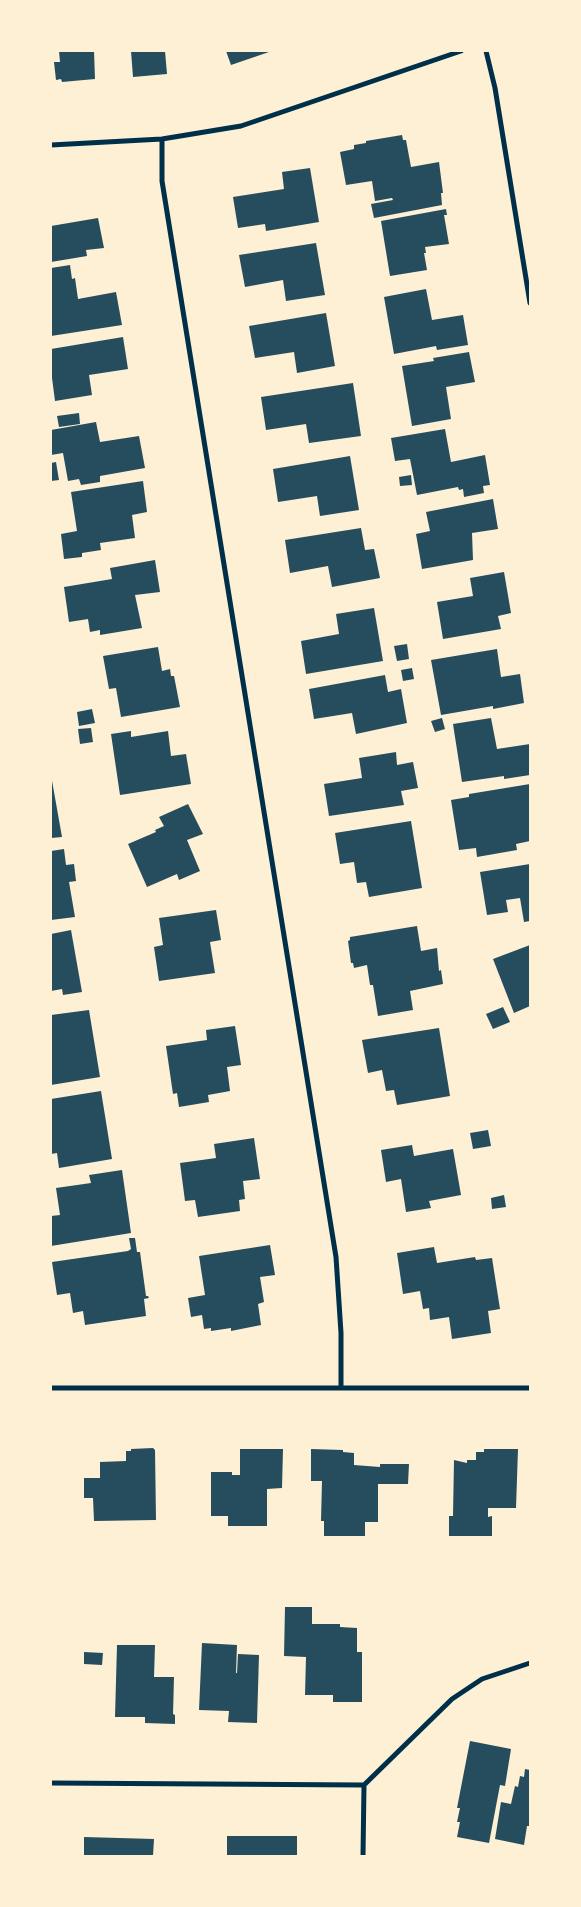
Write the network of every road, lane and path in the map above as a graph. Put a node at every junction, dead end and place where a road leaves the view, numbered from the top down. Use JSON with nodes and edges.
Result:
{"nodes":[{"id":1,"x":461,"y":51,"type":"edge"},
{"id":2,"x":486,"y":51,"type":"edge"},
{"id":3,"x":162,"y":139,"type":"junction"},
{"id":4,"x":51,"y":146,"type":"edge"},
{"id":5,"x":530,"y":303,"type":"edge"},
{"id":6,"x":341,"y":1387,"type":"junction"},
{"id":7,"x":51,"y":1388,"type":"edge"},
{"id":8,"x":530,"y":1388,"type":"edge"},
{"id":9,"x":530,"y":1663,"type":"edge"},
{"id":10,"x":51,"y":1783,"type":"edge"},
{"id":11,"x":364,"y":1785,"type":"junction"},
{"id":12,"x":363,"y":1856,"type":"edge"}],
"edges":[{"from":1,"to":3,"type":"street"},
{"from":2,"to":5,"type":"street"},
{"from":3,"to":4,"type":"street"},
{"from":3,"to":6,"type":"street"},
{"from":6,"to":7,"type":"street"},
{"from":6,"to":8,"type":"street"},
{"from":9,"to":11,"type":"street"},
{"from":10,"to":11,"type":"street"},
{"from":11,"to":12,"type":"street"}]}
